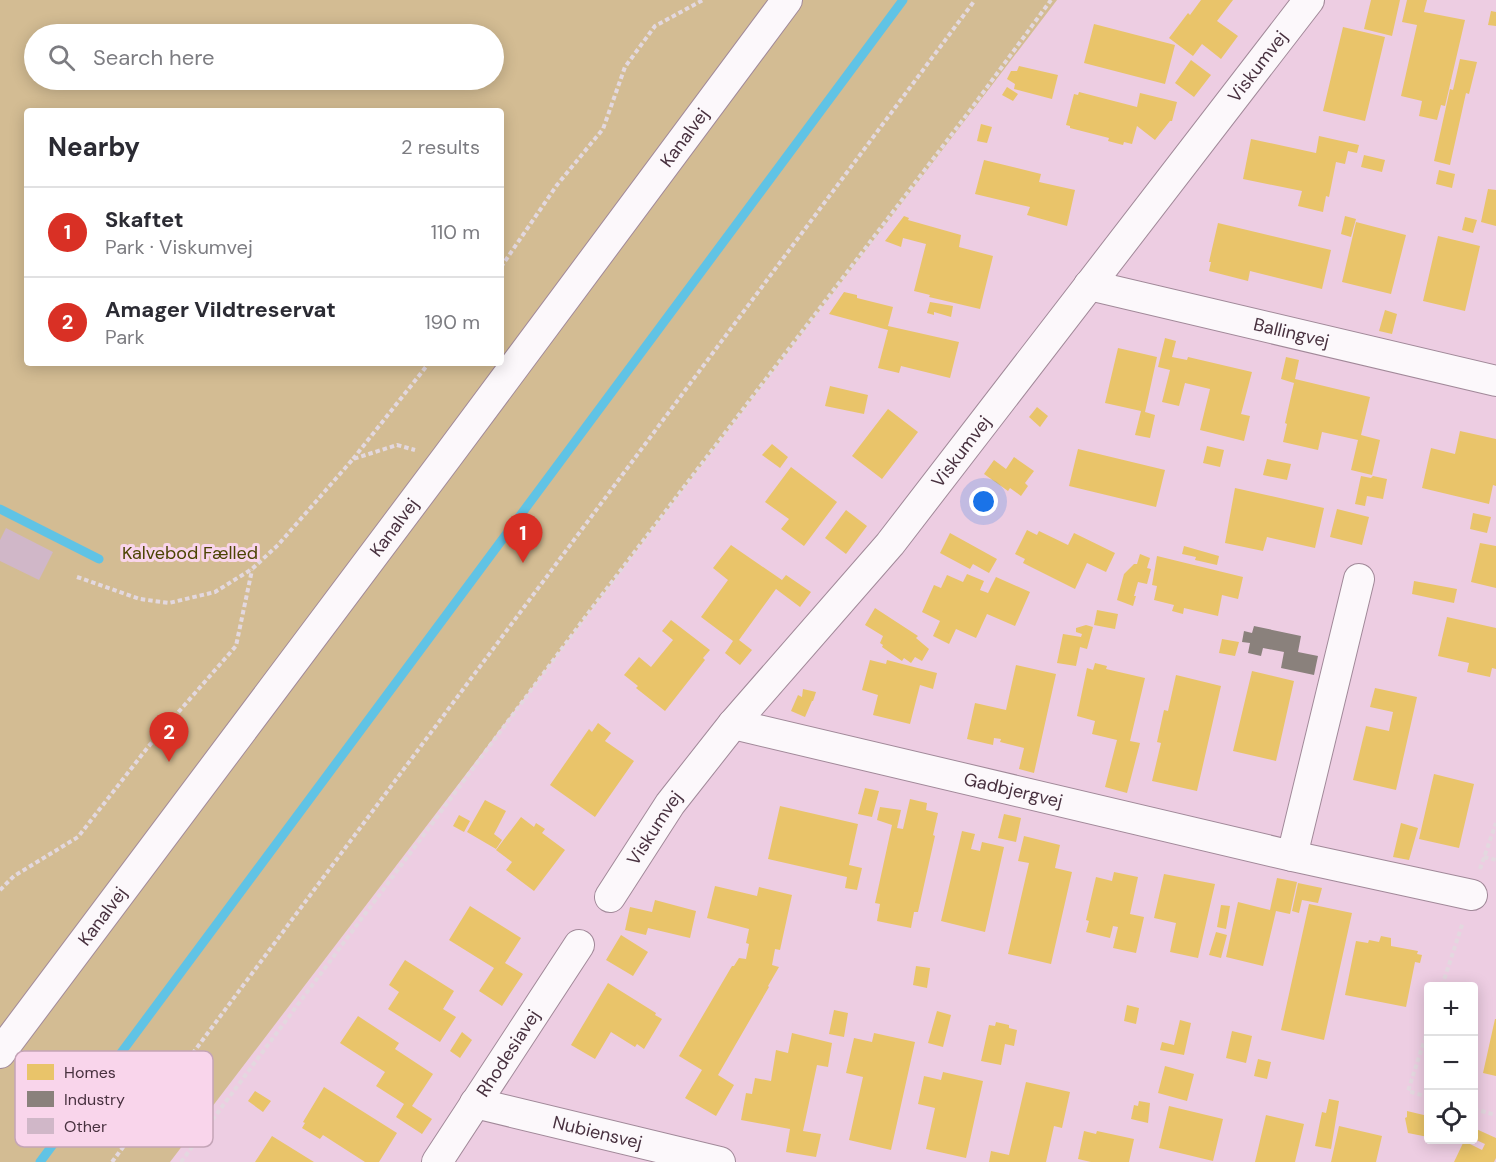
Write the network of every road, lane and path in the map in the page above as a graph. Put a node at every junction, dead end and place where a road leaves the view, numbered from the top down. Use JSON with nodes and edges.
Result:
{"nodes":[{"id":1,"x":704,"y":0,"type":"edge"},
{"id":2,"x":787,"y":0,"type":"edge"},
{"id":3,"x":975,"y":0,"type":"edge"},
{"id":4,"x":1051,"y":0,"type":"edge"},
{"id":5,"x":1309,"y":0,"type":"edge"},
{"id":6,"x":504,"y":263,"type":"edge"},
{"id":7,"x":1089,"y":285,"type":"junction"},
{"id":8,"x":427,"y":366,"type":"edge"},
{"id":9,"x":1496,"y":381,"type":"edge"},
{"id":10,"x":447,"y":457,"type":"junction"},
{"id":11,"x":353,"y":459,"type":"junction"},
{"id":12,"x":252,"y":569,"type":"junction"},
{"id":13,"x":76,"y":577,"type":"dead end"},
{"id":14,"x":1359,"y":579,"type":"dead end"},
{"id":15,"x":734,"y":724,"type":"junction"},
{"id":16,"x":1292,"y":856,"type":"junction"},
{"id":17,"x":1484,"y":857,"type":"dead end"},
{"id":18,"x":1496,"y":860,"type":"edge"},
{"id":19,"x":0,"y":890,"type":"edge"},
{"id":20,"x":1472,"y":894,"type":"dead end"},
{"id":21,"x":610,"y":897,"type":"dead end"},
{"id":22,"x":579,"y":945,"type":"dead end"},
{"id":23,"x":1426,"y":1036,"type":"edge"},
{"id":24,"x":194,"y":1051,"type":"edge"},
{"id":25,"x":0,"y":1053,"type":"edge"},
{"id":26,"x":1424,"y":1096,"type":"edge"},
{"id":27,"x":475,"y":1103,"type":"junction"},
{"id":28,"x":1478,"y":1110,"type":"edge"},
{"id":29,"x":1496,"y":1115,"type":"edge"},
{"id":30,"x":213,"y":1119,"type":"edge"},
{"id":31,"x":123,"y":1147,"type":"edge"},
{"id":32,"x":192,"y":1147,"type":"edge"},
{"id":33,"x":112,"y":1162,"type":"edge"},
{"id":34,"x":181,"y":1162,"type":"edge"},
{"id":35,"x":437,"y":1162,"type":"edge"},
{"id":36,"x":720,"y":1162,"type":"edge"}],
"edges":[{"from":1,"to":6,"type":"path"},
{"from":2,"to":10,"type":"street","name":"Kanalvej"},
{"from":3,"to":24,"type":"path"},
{"from":4,"to":30,"type":"path"},
{"from":5,"to":7,"type":"street","name":"Viskumvej"},
{"from":7,"to":9,"type":"street","name":"Ballingvej"},
{"from":7,"to":15,"type":"street","name":"Viskumvej"},
{"from":8,"to":11,"type":"path"},
{"from":10,"to":11,"type":"path"},
{"from":10,"to":25,"type":"street","name":"Kanalvej"},
{"from":11,"to":12,"type":"path"},
{"from":12,"to":13,"type":"path"},
{"from":12,"to":19,"type":"path"},
{"from":14,"to":16,"type":"street"},
{"from":15,"to":16,"type":"street","name":"Gadbjergvej"},
{"from":15,"to":21,"type":"street","name":"Viskumvej"},
{"from":16,"to":20,"type":"street","name":"Gadbjergvej"},
{"from":17,"to":18,"type":"path"},
{"from":22,"to":27,"type":"street","name":"Rhodesiavej"},
{"from":23,"to":26,"type":"path"},
{"from":27,"to":35,"type":"street","name":"Rhodesiavej"},
{"from":27,"to":36,"type":"street","name":"Nubiensvej"},
{"from":28,"to":29,"type":"path"},
{"from":31,"to":33,"type":"path"},
{"from":32,"to":34,"type":"path"}]}
